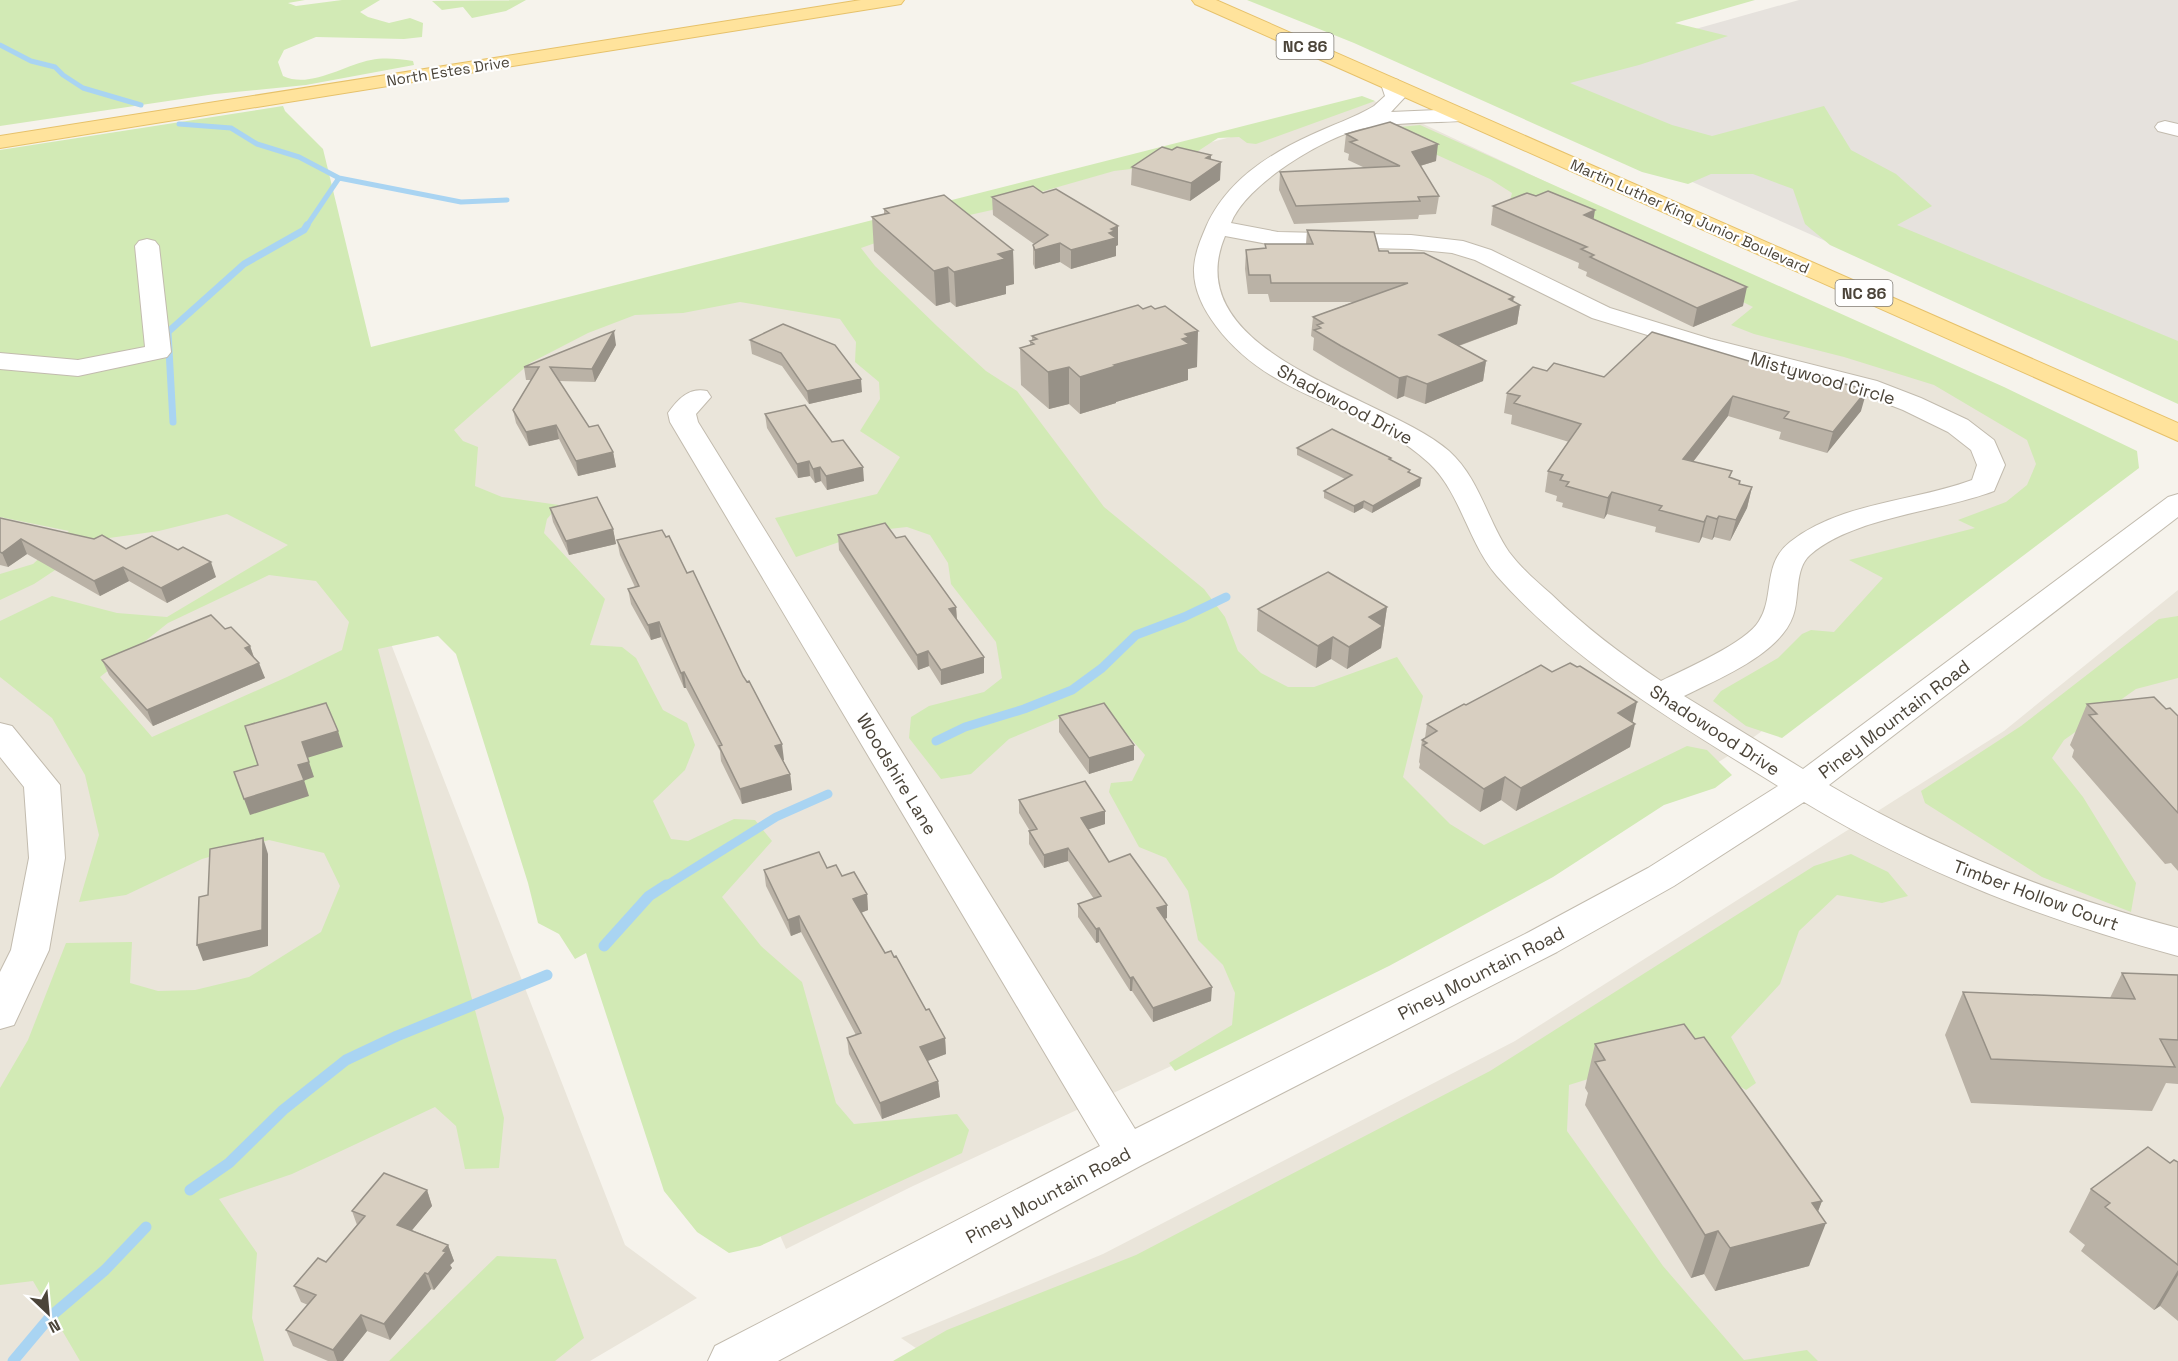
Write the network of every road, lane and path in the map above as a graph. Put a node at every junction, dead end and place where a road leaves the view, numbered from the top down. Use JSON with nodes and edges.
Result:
{"nodes":[{"id":1,"x":895,"y":0,"type":"edge"},
{"id":2,"x":1201,"y":0,"type":"edge"},
{"id":3,"x":1391,"y":84,"type":"junction"},
{"id":4,"x":1461,"y":115,"type":"junction"},
{"id":5,"x":1359,"y":123,"type":"junction"},
{"id":6,"x":0,"y":142,"type":"edge"},
{"id":7,"x":1218,"y":228,"type":"junction"},
{"id":8,"x":147,"y":246,"type":"dead end"},
{"id":9,"x":0,"y":361,"type":"edge"},
{"id":10,"x":698,"y":397,"type":"dead end"},
{"id":11,"x":2178,"y":433,"type":"edge"},
{"id":12,"x":2178,"y":502,"type":"edge"},
{"id":13,"x":1660,"y":695,"type":"junction"},
{"id":14,"x":0,"y":734,"type":"edge"},
{"id":15,"x":1804,"y":786,"type":"junction"},
{"id":16,"x":2178,"y":942,"type":"edge"},
{"id":17,"x":0,"y":1014,"type":"edge"},
{"id":18,"x":1127,"y":1153,"type":"junction"},
{"id":19,"x":732,"y":1361,"type":"edge"}],
"edges":[{"from":1,"to":6,"type":"main road","name":"North Estes Drive"},
{"from":2,"to":3,"type":"main road","name":"Martin Luther King Junior Boulevard","number":"NC 86"},
{"from":3,"to":4,"type":"main road","name":"Martin Luther King Junior Boulevard","number":"NC 86"},
{"from":3,"to":5,"type":"street","name":"Shadowood Drive"},
{"from":4,"to":5,"type":"street","name":"Shadowood Drive"},
{"from":4,"to":11,"type":"main road","name":"Martin Luther King Junior Boulevard","number":"NC 86"},
{"from":5,"to":7,"type":"street","name":"Shadowood Drive"},
{"from":7,"to":13,"type":"street","name":"Shadowood Drive"},
{"from":7,"to":13,"type":"street","name":"Mistywood Circle"},
{"from":8,"to":9,"type":"street"},
{"from":10,"to":18,"type":"street","name":"Woodshire Lane"},
{"from":12,"to":15,"type":"street","name":"Piney Mountain Road"},
{"from":13,"to":15,"type":"street","name":"Shadowood Drive"},
{"from":14,"to":17,"type":"street"},
{"from":15,"to":16,"type":"street","name":"Timber Hollow Court"},
{"from":15,"to":18,"type":"street","name":"Piney Mountain Road"},
{"from":18,"to":19,"type":"street","name":"Piney Mountain Road"}]}
